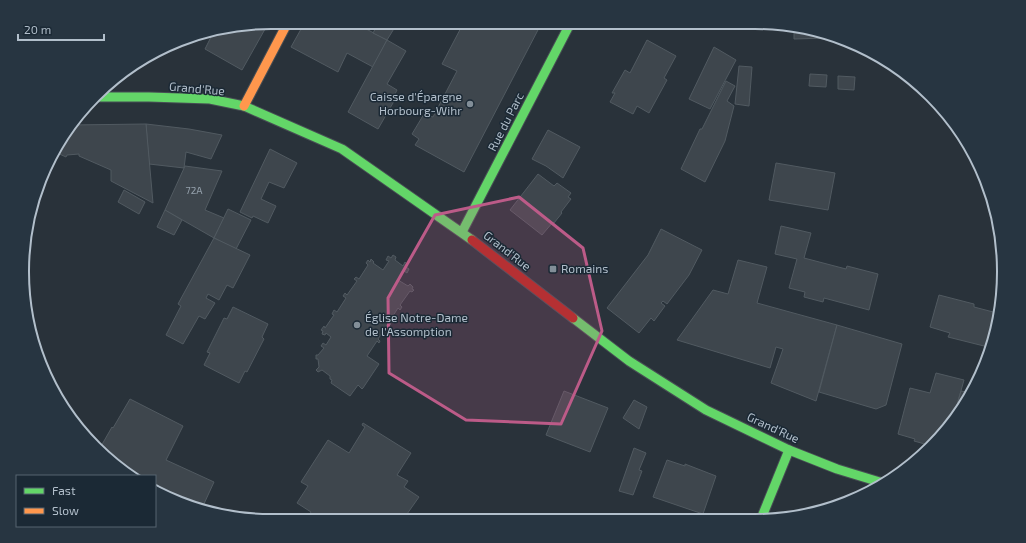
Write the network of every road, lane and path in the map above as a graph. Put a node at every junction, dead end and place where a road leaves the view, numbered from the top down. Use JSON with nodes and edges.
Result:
{"nodes":[{"id":1,"x":284,"y":29,"type":"edge"},
{"id":2,"x":567,"y":29,"type":"edge"},
{"id":3,"x":103,"y":97,"type":"edge"},
{"id":4,"x":244,"y":106,"type":"junction"},
{"id":5,"x":462,"y":232,"type":"junction"},
{"id":6,"x":789,"y":450,"type":"junction"},
{"id":7,"x":877,"y":481,"type":"edge"},
{"id":8,"x":763,"y":513,"type":"edge"}],
"edges":[{"from":1,"to":4,"type":"main road"},
{"from":2,"to":5,"type":"main road","name":"Rue du Parc"},
{"from":3,"to":4,"type":"main road","name":"Grand'Rue"},
{"from":4,"to":5,"type":"main road","name":"Grand'Rue"},
{"from":5,"to":6,"type":"main road","name":"Grand'Rue"},
{"from":6,"to":7,"type":"main road","name":"Grand'Rue"},
{"from":6,"to":8,"type":"main road"}]}
